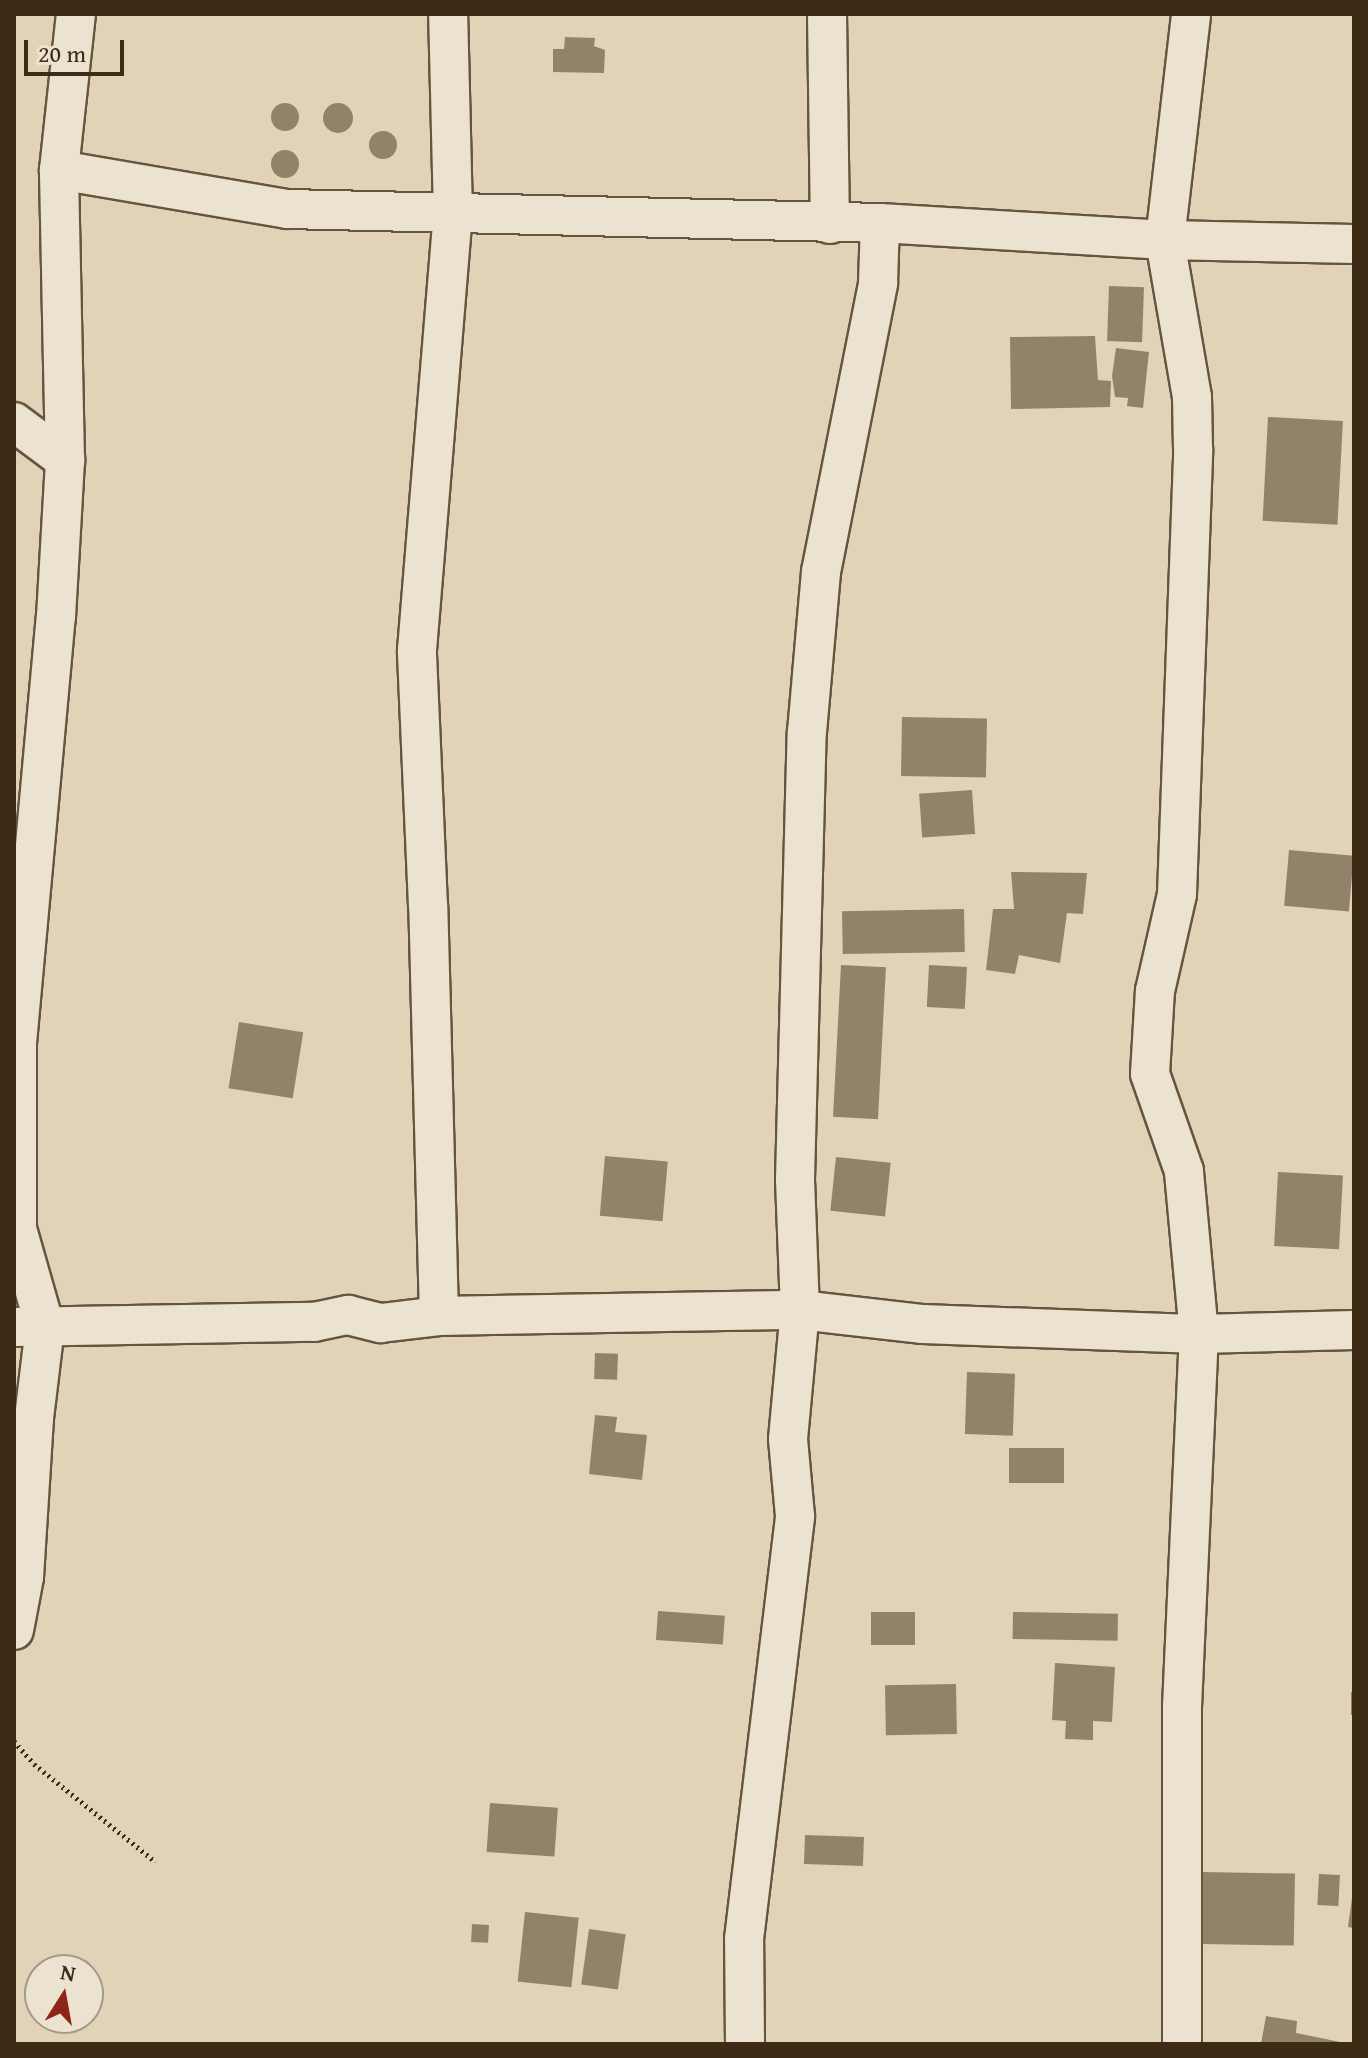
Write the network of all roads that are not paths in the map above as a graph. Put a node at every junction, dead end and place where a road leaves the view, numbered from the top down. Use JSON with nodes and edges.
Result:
{"nodes":[{"id":1,"x":76,"y":14,"type":"edge"},
{"id":2,"x":448,"y":14,"type":"edge"},
{"id":3,"x":827,"y":14,"type":"edge"},
{"id":4,"x":1191,"y":14,"type":"edge"},
{"id":5,"x":59,"y":170,"type":"junction"},
{"id":6,"x":453,"y":214,"type":"junction"},
{"id":7,"x":880,"y":223,"type":"junction"},
{"id":8,"x":830,"y":224,"type":"junction"},
{"id":9,"x":1165,"y":240,"type":"junction"},
{"id":10,"x":1354,"y":244,"type":"edge"},
{"id":11,"x":14,"y":422,"type":"edge"},
{"id":12,"x":65,"y":460,"type":"junction"},
{"id":13,"x":800,"y":1310,"type":"junction"},
{"id":14,"x":439,"y":1316,"type":"junction"},
{"id":15,"x":30,"y":1327,"type":"edge"},
{"id":16,"x":1354,"y":1330,"type":"edge"},
{"id":17,"x":1199,"y":1334,"type":"junction"},
{"id":18,"x":24,"y":1432,"type":"edge"},
{"id":19,"x":14,"y":1630,"type":"edge"},
{"id":20,"x":745,"y":2044,"type":"edge"},
{"id":21,"x":1182,"y":2044,"type":"edge"}],
"edges":[{"from":1,"to":5,"type":"street"},
{"from":2,"to":6,"type":"street"},
{"from":3,"to":8,"type":"street"},
{"from":4,"to":9,"type":"street"},
{"from":5,"to":6,"type":"street"},
{"from":5,"to":12,"type":"street"},
{"from":6,"to":8,"type":"street"},
{"from":6,"to":14,"type":"street"},
{"from":7,"to":8,"type":"street"},
{"from":7,"to":9,"type":"street"},
{"from":7,"to":13,"type":"street"},
{"from":9,"to":10,"type":"street"},
{"from":9,"to":17,"type":"street"},
{"from":11,"to":12,"type":"street"},
{"from":12,"to":15,"type":"street"},
{"from":13,"to":14,"type":"street"},
{"from":13,"to":17,"type":"street"},
{"from":13,"to":20,"type":"street"},
{"from":14,"to":15,"type":"street"},
{"from":15,"to":18,"type":"street"},
{"from":16,"to":17,"type":"street"},
{"from":17,"to":21,"type":"street"},
{"from":18,"to":19,"type":"street"}]}
